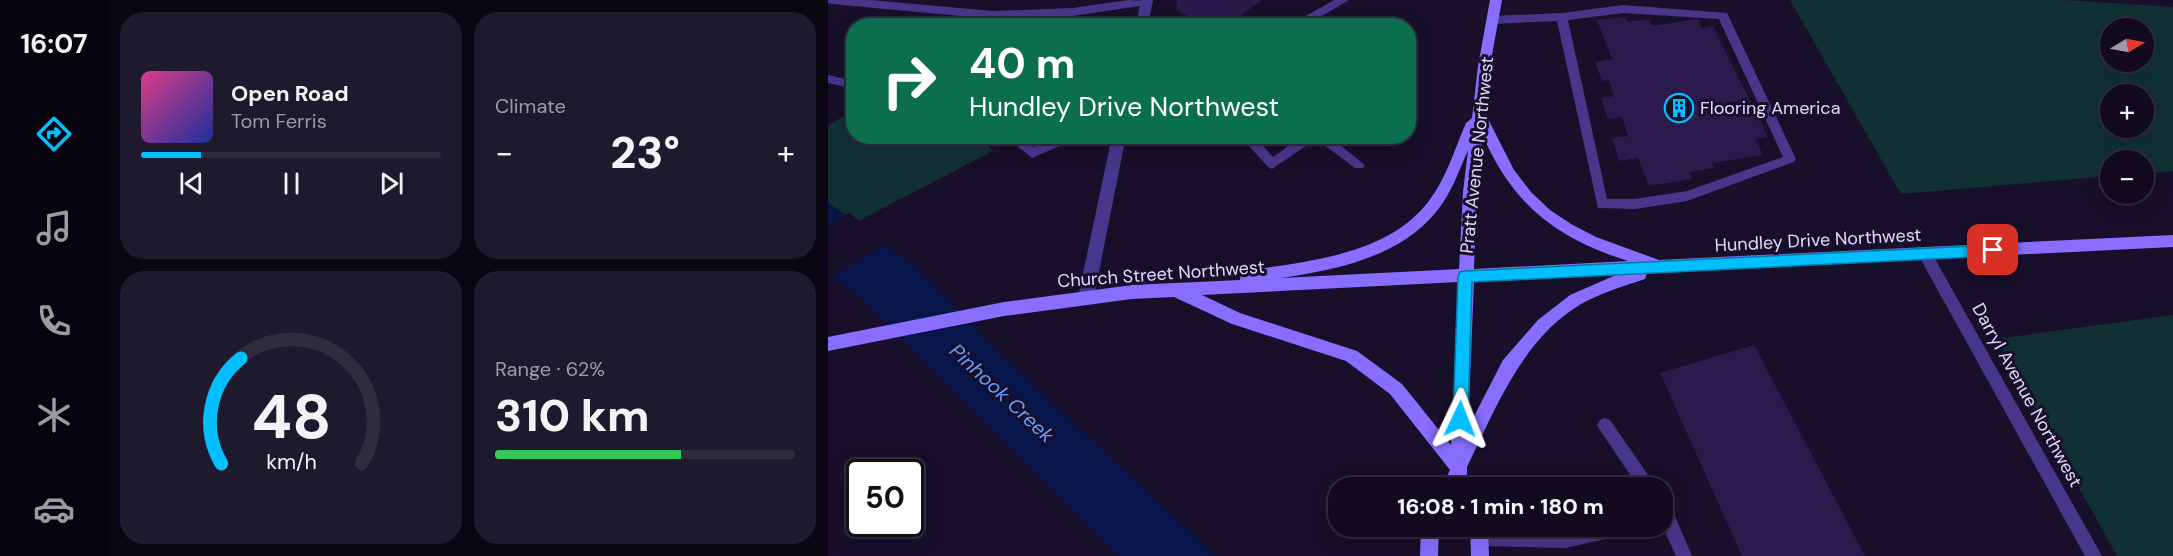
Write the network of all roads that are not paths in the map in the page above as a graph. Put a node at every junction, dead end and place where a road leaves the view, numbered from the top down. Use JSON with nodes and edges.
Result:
{"nodes":[{"id":1,"x":832,"y":0,"type":"edge"},
{"id":2,"x":1343,"y":0,"type":"edge"},
{"id":3,"x":1147,"y":1,"type":"edge"},
{"id":4,"x":1494,"y":1,"type":"edge"},
{"id":5,"x":1562,"y":16,"type":"junction"},
{"id":6,"x":1144,"y":18,"type":"edge"},
{"id":7,"x":1309,"y":18,"type":"edge"},
{"id":8,"x":1492,"y":20,"type":"junction"},
{"id":9,"x":828,"y":79,"type":"edge"},
{"id":10,"x":846,"y":83,"type":"edge"},
{"id":11,"x":1478,"y":111,"type":"junction"},
{"id":12,"x":1021,"y":144,"type":"edge"},
{"id":13,"x":1053,"y":144,"type":"edge"},
{"id":14,"x":1117,"y":144,"type":"edge"},
{"id":15,"x":1253,"y":144,"type":"edge"},
{"id":16,"x":1301,"y":144,"type":"edge"},
{"id":17,"x":1331,"y":144,"type":"edge"},
{"id":18,"x":1359,"y":165,"type":"dead end"},
{"id":19,"x":2173,"y":241,"type":"edge"},
{"id":20,"x":1925,"y":254,"type":"junction"},
{"id":21,"x":1664,"y":267,"type":"junction"},
{"id":22,"x":1465,"y":276,"type":"junction"},
{"id":23,"x":1172,"y":289,"type":"junction"},
{"id":24,"x":1086,"y":297,"type":"junction"},
{"id":25,"x":828,"y":344,"type":"edge"},
{"id":26,"x":1605,"y":425,"type":"dead end"},
{"id":27,"x":1456,"y":477,"type":"edge"},
{"id":28,"x":1458,"y":477,"type":"edge"},
{"id":29,"x":1459,"y":477,"type":"edge"},
{"id":30,"x":1641,"y":477,"type":"edge"},
{"id":31,"x":1673,"y":531,"type":"edge"},
{"id":32,"x":1430,"y":537,"type":"edge"},
{"id":33,"x":1579,"y":537,"type":"edge"},
{"id":34,"x":1480,"y":540,"type":"edge"},
{"id":35,"x":1429,"y":556,"type":"edge"},
{"id":36,"x":1684,"y":556,"type":"edge"},
{"id":37,"x":2094,"y":556,"type":"edge"}],
"edges":[{"from":1,"to":3,"type":"lane"},
{"from":2,"to":7,"type":"street"},
{"from":3,"to":6,"type":"street"},
{"from":4,"to":8,"type":"main road","name":"Pratt Avenue Northwest"},
{"from":5,"to":5,"type":"lane"},
{"from":5,"to":8,"type":"lane"},
{"from":8,"to":11,"type":"main road","name":"Pratt Avenue Northwest"},
{"from":9,"to":10,"type":"lane"},
{"from":11,"to":21,"type":"main road"},
{"from":11,"to":22,"type":"main road","name":"Pratt Avenue Northwest"},
{"from":11,"to":23,"type":"main road"},
{"from":12,"to":13,"type":"lane"},
{"from":14,"to":24,"type":"street"},
{"from":15,"to":16,"type":"lane"},
{"from":17,"to":18,"type":"lane"},
{"from":19,"to":20,"type":"main road","name":"Hundley Drive Northwest"},
{"from":20,"to":21,"type":"main road","name":"Hundley Drive Northwest"},
{"from":20,"to":37,"type":"lane","name":"Darryl Avenue Northwest"},
{"from":21,"to":22,"type":"main road","name":"Hundley Drive Northwest"},
{"from":21,"to":29,"type":"main road"},
{"from":22,"to":23,"type":"main road","name":"Church Street Northwest"},
{"from":22,"to":28,"type":"main road","name":"Pratt Avenue Northwest"},
{"from":23,"to":24,"type":"main road","name":"Church Street Northwest"},
{"from":23,"to":27,"type":"main road"},
{"from":24,"to":25,"type":"main road","name":"Church Street Northwest"},
{"from":26,"to":30,"type":"lane"},
{"from":31,"to":36,"type":"lane"},
{"from":32,"to":35,"type":"main road"},
{"from":33,"to":34,"type":"lane"}]}
